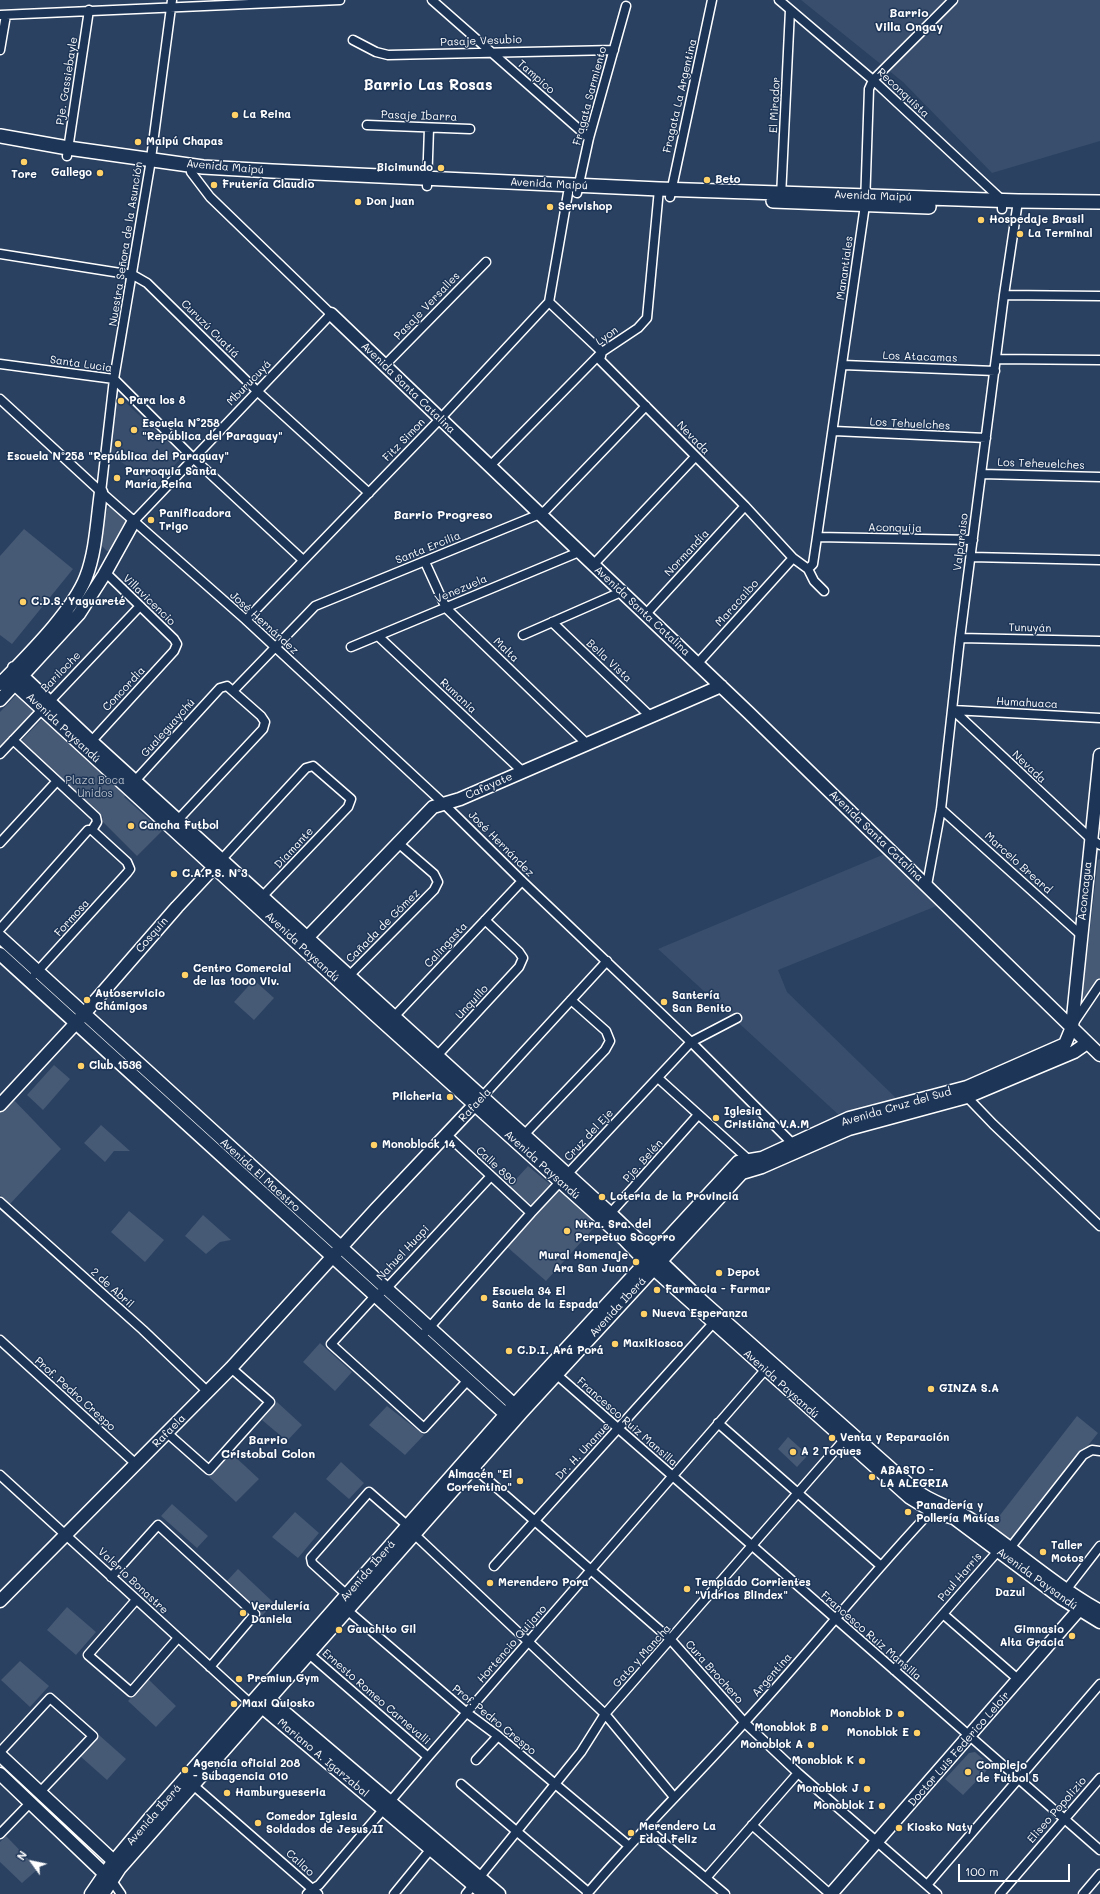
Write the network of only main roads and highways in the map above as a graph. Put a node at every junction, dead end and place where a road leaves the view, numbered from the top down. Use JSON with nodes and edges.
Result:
{"nodes":[{"id":1,"x":0,"y":136,"type":"edge"},
{"id":2,"x":0,"y":144,"type":"edge"},
{"id":3,"x":68,"y":152,"type":"junction"},
{"id":4,"x":1100,"y":202,"type":"edge"},
{"id":5,"x":1018,"y":205,"type":"junction"},
{"id":6,"x":1100,"y":210,"type":"edge"},
{"id":7,"x":331,"y":314,"type":"road end"},
{"id":8,"x":101,"y":492,"type":"road end"},
{"id":9,"x":134,"y":521,"type":"road end"},
{"id":10,"x":93,"y":550,"type":"junction"},
{"id":11,"x":113,"y":559,"type":"junction"},
{"id":12,"x":12,"y":678,"type":"edge"},
{"id":13,"x":722,"y":686,"type":"junction"},
{"id":14,"x":0,"y":700,"type":"edge"},
{"id":15,"x":1100,"y":755,"type":"edge"},
{"id":16,"x":1095,"y":842,"type":"edge"},
{"id":17,"x":218,"y":863,"type":"junction"},
{"id":18,"x":0,"y":937,"type":"edge"},
{"id":19,"x":304,"y":942,"type":"junction"},
{"id":20,"x":0,"y":954,"type":"edge"},
{"id":21,"x":33,"y":976,"type":"junction"},
{"id":22,"x":80,"y":1019,"type":"junction"},
{"id":23,"x":1072,"y":1027,"type":"junction"},
{"id":24,"x":1087,"y":1043,"type":"junction"},
{"id":25,"x":1100,"y":1055,"type":"edge"},
{"id":26,"x":479,"y":1101,"type":"junction"},
{"id":27,"x":0,"y":1105,"type":"edge"},
{"id":28,"x":796,"y":1147,"type":"junction"},
{"id":29,"x":337,"y":1252,"type":"junction"},
{"id":30,"x":653,"y":1262,"type":"junction"},
{"id":31,"x":716,"y":1320,"type":"junction"},
{"id":32,"x":425,"y":1333,"type":"junction"},
{"id":33,"x":514,"y":1413,"type":"junction"},
{"id":34,"x":935,"y":1507,"type":"junction"},
{"id":35,"x":411,"y":1530,"type":"junction"},
{"id":36,"x":0,"y":1601,"type":"edge"},
{"id":37,"x":1082,"y":1606,"type":"junction"},
{"id":38,"x":1100,"y":1611,"type":"edge"},
{"id":39,"x":1100,"y":1622,"type":"edge"},
{"id":40,"x":261,"y":1701,"type":"junction"},
{"id":41,"x":0,"y":1755,"type":"edge"},
{"id":42,"x":0,"y":1774,"type":"edge"},
{"id":43,"x":387,"y":1805,"type":"junction"},
{"id":44,"x":117,"y":1865,"type":"junction"},
{"id":45,"x":108,"y":1877,"type":"junction"},
{"id":46,"x":473,"y":1886,"type":"edge"},
{"id":47,"x":91,"y":1894,"type":"edge"},
{"id":48,"x":103,"y":1894,"type":"edge"},
{"id":49,"x":484,"y":1894,"type":"edge"},
{"id":50,"x":499,"y":1894,"type":"edge"},
{"id":51,"x":831,"y":1894,"type":"edge"}],
"edges":[{"from":1,"to":3,"type":"main road","name":"Avenida Maipú"},
{"from":2,"to":3,"type":"main road","name":"Avenida Maipú"},
{"from":3,"to":5,"type":"main road","name":"Avenida Maipú"},
{"from":4,"to":5,"type":"main road","name":"Avenida Maipú"},
{"from":5,"to":6,"type":"main road","name":"Avenida Maipú"},
{"from":7,"to":13,"type":"main road","name":"Avenida Santa Catalina"},
{"from":8,"to":10,"type":"main road"},
{"from":9,"to":11,"type":"main road"},
{"from":10,"to":11,"type":"main road"},
{"from":10,"to":12,"type":"main road"},
{"from":11,"to":12,"type":"main road"},
{"from":12,"to":14,"type":"main road"},
{"from":12,"to":17,"type":"main road","name":"Avenida Paysandú"},
{"from":13,"to":19,"type":"main road","name":"Cafayate"},
{"from":13,"to":23,"type":"main road","name":"Avenida Santa Catalina"},
{"from":15,"to":16,"type":"main road","name":"Aconcagua"},
{"from":16,"to":23,"type":"main road","name":"Aconcagua"},
{"from":17,"to":19,"type":"main road","name":"Avenida Paysandú"},
{"from":17,"to":22,"type":"main road","name":"Cosquín"},
{"from":18,"to":21,"type":"main road","name":"Avenida El Maestro"},
{"from":19,"to":26,"type":"main road","name":"Avenida Paysandú"},
{"from":20,"to":21,"type":"main road","name":"Avenida El Maestro"},
{"from":21,"to":22,"type":"main road","name":"Avenida El Maestro"},
{"from":22,"to":27,"type":"main road","name":"Cosquín"},
{"from":22,"to":29,"type":"main road","name":"Avenida El Maestro"},
{"from":23,"to":24,"type":"main road","name":"Avenida Santa Catalina"},
{"from":23,"to":28,"type":"main road","name":"Avenida Cruz del Sud"},
{"from":24,"to":25,"type":"main road","name":"Avenida Santa Catalina"},
{"from":24,"to":28,"type":"main road","name":"Avenida Cruz del Sud"},
{"from":26,"to":29,"type":"main road","name":"Rafaela"},
{"from":26,"to":30,"type":"main road","name":"Avenida Paysandú"},
{"from":28,"to":30,"type":"main road","name":"Avenida Cruz del Sud"},
{"from":28,"to":30,"type":"main road","name":"Avenida Cruz del Sud"},
{"from":29,"to":32,"type":"main road","name":"Avenida El Maestro"},
{"from":29,"to":32,"type":"main road","name":"Avenida El Maestro"},
{"from":29,"to":36,"type":"main road","name":"Rafaela"},
{"from":30,"to":31,"type":"main road","name":"Avenida Paysandú"},
{"from":30,"to":33,"type":"main road","name":"Avenida Iberá"},
{"from":30,"to":33,"type":"main road","name":"Avenida Iberá"},
{"from":31,"to":34,"type":"main road","name":"Avenida Paysandú"},
{"from":31,"to":34,"type":"main road","name":"Avenida Paysandú"},
{"from":32,"to":33,"type":"main road","name":"Avenida El Maestro"},
{"from":32,"to":33,"type":"main road","name":"Avenida El Maestro"},
{"from":33,"to":35,"type":"main road","name":"Avenida Iberá"},
{"from":33,"to":35,"type":"main road","name":"Avenida Iberá"},
{"from":34,"to":37,"type":"main road","name":"Avenida Paysandú"},
{"from":34,"to":37,"type":"main road","name":"Avenida Paysandú"},
{"from":35,"to":40,"type":"main road","name":"Avenida Iberá"},
{"from":35,"to":40,"type":"main road","name":"Avenida Iberá"},
{"from":37,"to":38,"type":"main road","name":"Avenida Paysandú"},
{"from":37,"to":39,"type":"main road","name":"Avenida Paysandú"},
{"from":37,"to":51,"type":"main road","name":"Doctor Luis Federico Leloir"},
{"from":40,"to":43,"type":"main road","name":"Mariano A. Igarzabal"},
{"from":40,"to":44,"type":"main road","name":"Avenida Iberá"},
{"from":40,"to":44,"type":"main road","name":"Avenida Iberá"},
{"from":41,"to":44,"type":"main road"},
{"from":42,"to":45,"type":"main road"},
{"from":43,"to":46,"type":"main road","name":"Mariano A. Igarzabal"},
{"from":43,"to":46,"type":"main road","name":"Mariano A. Igarzabal"},
{"from":44,"to":45,"type":"main road","name":"Avenida Iberá"},
{"from":45,"to":47,"type":"main road","name":"Avenida Iberá"},
{"from":45,"to":48,"type":"main road","name":"Avenida Iberá"},
{"from":46,"to":49,"type":"main road","name":"Mariano A. Igarzabal"},
{"from":46,"to":50,"type":"main road","name":"Mariano A. Igarzabal"}]}
